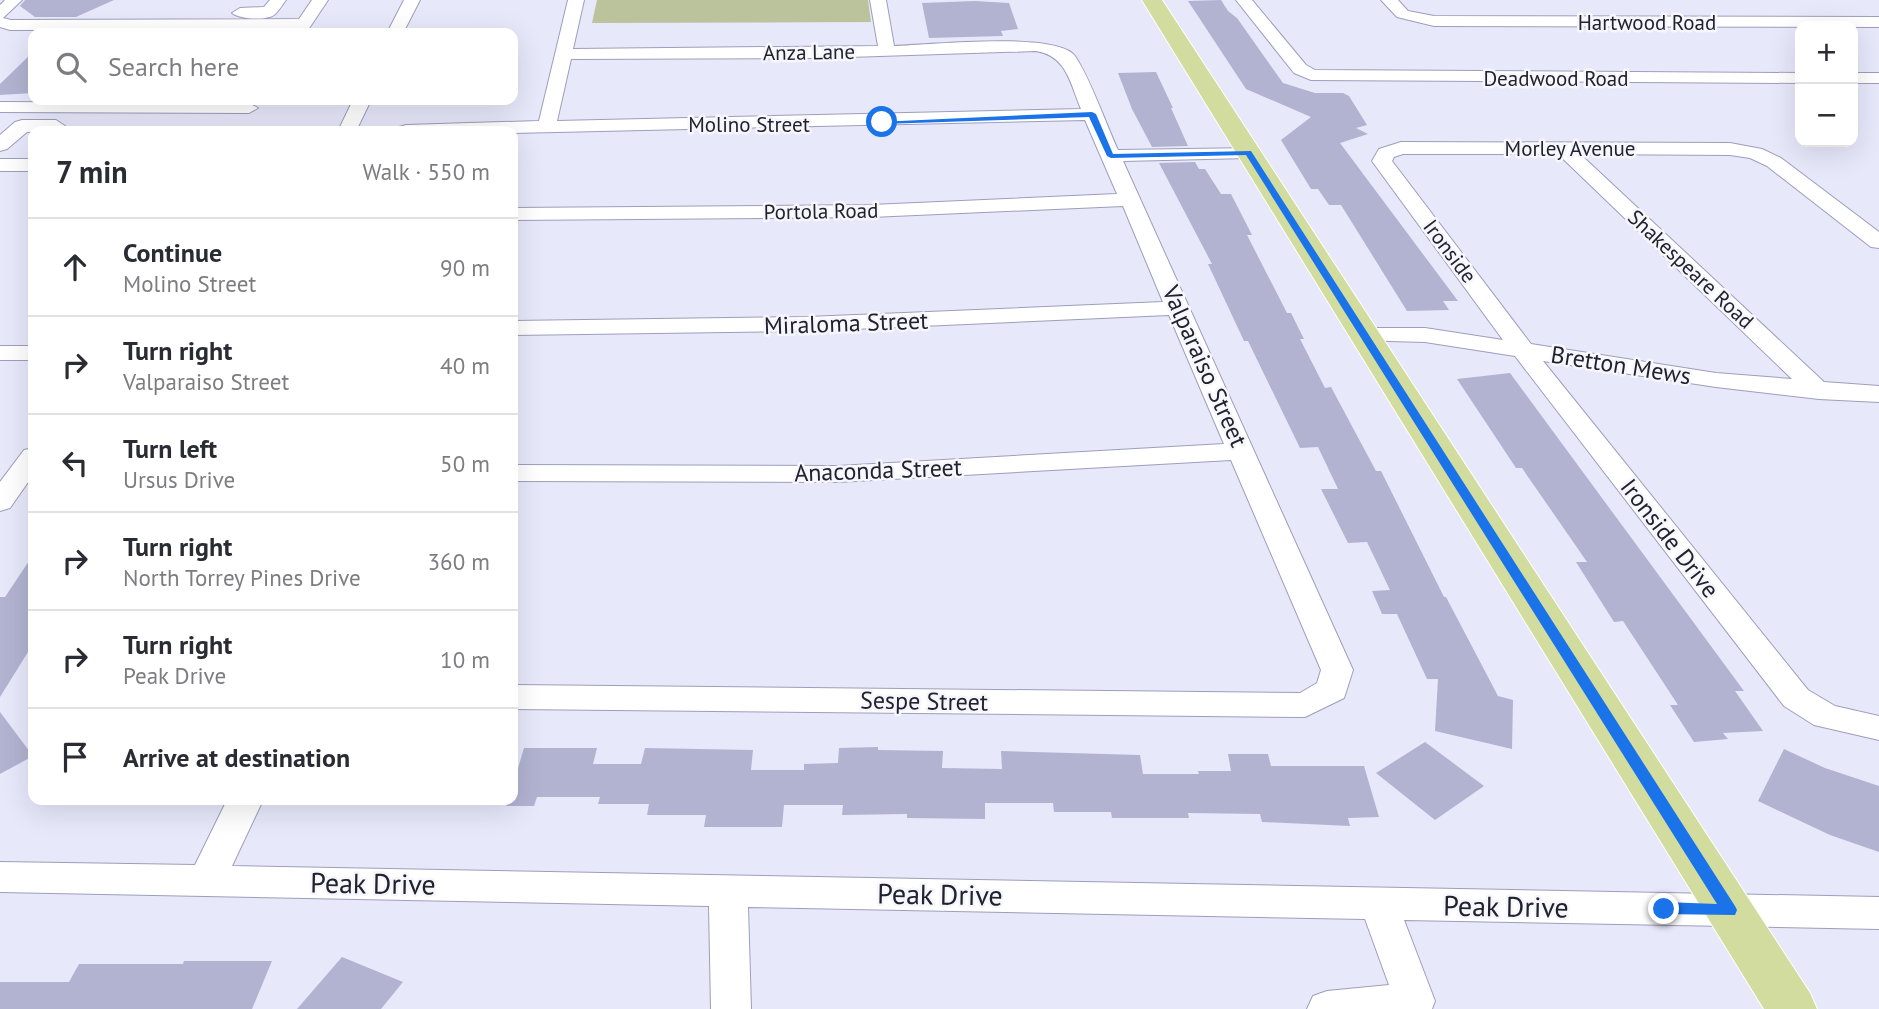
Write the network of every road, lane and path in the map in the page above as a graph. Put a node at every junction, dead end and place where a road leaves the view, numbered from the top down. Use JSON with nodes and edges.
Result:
{"nodes":[{"id":1,"x":14,"y":0,"type":"edge"},
{"id":2,"x":243,"y":0,"type":"edge"},
{"id":3,"x":278,"y":0,"type":"edge"},
{"id":4,"x":320,"y":0,"type":"edge"},
{"id":5,"x":412,"y":0,"type":"edge"},
{"id":6,"x":576,"y":0,"type":"edge"},
{"id":7,"x":878,"y":0,"type":"edge"},
{"id":8,"x":1152,"y":0,"type":"edge"},
{"id":9,"x":1244,"y":0,"type":"edge"},
{"id":10,"x":1389,"y":0,"type":"edge"},
{"id":11,"x":0,"y":14,"type":"edge"},
{"id":12,"x":210,"y":19,"type":"junction"},
{"id":13,"x":0,"y":22,"type":"edge"},
{"id":14,"x":1879,"y":22,"type":"edge"},
{"id":15,"x":292,"y":28,"type":"edge"},
{"id":16,"x":302,"y":28,"type":"edge"},
{"id":17,"x":398,"y":28,"type":"edge"},
{"id":18,"x":1055,"y":49,"type":"joint"},
{"id":19,"x":887,"y":51,"type":"junction"},
{"id":20,"x":563,"y":54,"type":"junction"},
{"id":21,"x":1795,"y":78,"type":"edge"},
{"id":22,"x":1858,"y":78,"type":"edge"},
{"id":23,"x":1879,"y":78,"type":"edge"},
{"id":24,"x":36,"y":105,"type":"edge"},
{"id":25,"x":74,"y":105,"type":"edge"},
{"id":26,"x":223,"y":105,"type":"edge"},
{"id":27,"x":251,"y":105,"type":"edge"},
{"id":28,"x":360,"y":105,"type":"edge"},
{"id":29,"x":0,"y":107,"type":"edge"},
{"id":30,"x":136,"y":108,"type":"junction"},
{"id":31,"x":1092,"y":114,"type":"junction"},
{"id":32,"x":71,"y":126,"type":"dead end"},
{"id":33,"x":112,"y":126,"type":"dead end"},
{"id":34,"x":150,"y":126,"type":"dead end"},
{"id":35,"x":186,"y":126,"type":"dead end"},
{"id":36,"x":237,"y":126,"type":"edge"},
{"id":37,"x":349,"y":126,"type":"edge"},
{"id":38,"x":547,"y":126,"type":"junction"},
{"id":39,"x":518,"y":127,"type":"edge"},
{"id":40,"x":0,"y":145,"type":"edge"},
{"id":41,"x":1562,"y":148,"type":"junction"},
{"id":42,"x":1248,"y":152,"type":"junction"},
{"id":43,"x":1386,"y":153,"type":"joint"},
{"id":44,"x":1111,"y":156,"type":"junction"},
{"id":45,"x":0,"y":165,"type":"edge"},
{"id":46,"x":28,"y":165,"type":"edge"},
{"id":47,"x":1130,"y":200,"type":"junction"},
{"id":48,"x":518,"y":214,"type":"edge"},
{"id":49,"x":1879,"y":242,"type":"edge"},
{"id":50,"x":1179,"y":308,"type":"junction"},
{"id":51,"x":518,"y":328,"type":"edge"},
{"id":52,"x":1363,"y":335,"type":"junction"},
{"id":53,"x":1525,"y":349,"type":"junction"},
{"id":54,"x":0,"y":353,"type":"edge"},
{"id":55,"x":28,"y":353,"type":"edge"},
{"id":56,"x":1819,"y":391,"type":"junction"},
{"id":57,"x":1879,"y":394,"type":"edge"},
{"id":58,"x":1242,"y":451,"type":"junction"},
{"id":59,"x":28,"y":463,"type":"edge"},
{"id":60,"x":518,"y":473,"type":"edge"},
{"id":61,"x":0,"y":502,"type":"edge"},
{"id":62,"x":1332,"y":690,"type":"joint"},
{"id":63,"x":518,"y":696,"type":"edge"},
{"id":64,"x":1879,"y":728,"type":"edge"},
{"id":65,"x":243,"y":805,"type":"edge"},
{"id":66,"x":0,"y":877,"type":"edge"},
{"id":67,"x":207,"y":879,"type":"junction"},
{"id":68,"x":728,"y":890,"type":"junction"},
{"id":69,"x":1378,"y":903,"type":"junction"},
{"id":70,"x":1730,"y":910,"type":"junction"},
{"id":71,"x":1879,"y":913,"type":"edge"},
{"id":72,"x":731,"y":1009,"type":"edge"},
{"id":73,"x":1326,"y":1009,"type":"edge"},
{"id":74,"x":1792,"y":1009,"type":"edge"}],
"edges":[{"from":1,"to":11,"type":"street"},
{"from":2,"to":12,"type":"street"},
{"from":3,"to":12,"type":"street"},
{"from":4,"to":16,"type":"street"},
{"from":5,"to":17,"type":"street"},
{"from":6,"to":20,"type":"street"},
{"from":7,"to":19,"type":"street"},
{"from":8,"to":42,"type":"main road"},
{"from":9,"to":21,"type":"street","name":"Deadwood Road"},
{"from":10,"to":14,"type":"street","name":"Hartwood Road"},
{"from":12,"to":13,"type":"street"},
{"from":12,"to":15,"type":"street"},
{"from":18,"to":19,"type":"street","name":"Anza Lane"},
{"from":18,"to":31,"type":"street","name":"Valparaiso Street"},
{"from":19,"to":20,"type":"street","name":"Anza Lane"},
{"from":20,"to":38,"type":"street"},
{"from":22,"to":23,"type":"street"},
{"from":24,"to":29,"type":"street"},
{"from":25,"to":30,"type":"street"},
{"from":26,"to":30,"type":"street"},
{"from":27,"to":36,"type":"street"},
{"from":28,"to":37,"type":"street"},
{"from":30,"to":33,"type":"street"},
{"from":31,"to":38,"type":"street","name":"Molino Street"},
{"from":31,"to":44,"type":"street","name":"Valparaiso Street"},
{"from":32,"to":40,"type":"street"},
{"from":34,"to":35,"type":"street"},
{"from":38,"to":39,"type":"street","name":"Molino Street"},
{"from":41,"to":43,"type":"street","name":"Morley Avenue"},
{"from":41,"to":49,"type":"street","name":"Morley Avenue"},
{"from":41,"to":56,"type":"street","name":"Shakespeare Road"},
{"from":42,"to":44,"type":"street"},
{"from":42,"to":52,"type":"main road"},
{"from":43,"to":53,"type":"street","name":"Ironside"},
{"from":44,"to":47,"type":"street","name":"Valparaiso Street"},
{"from":45,"to":46,"type":"street"},
{"from":47,"to":48,"type":"street","name":"Portola Road"},
{"from":47,"to":50,"type":"street","name":"Valparaiso Street"},
{"from":50,"to":51,"type":"street","name":"Miraloma Street"},
{"from":50,"to":58,"type":"street","name":"Valparaiso Street"},
{"from":52,"to":53,"type":"street","name":"Bretton Mews"},
{"from":52,"to":70,"type":"main road"},
{"from":53,"to":56,"type":"street","name":"Bretton Mews"},
{"from":53,"to":64,"type":"street","name":"Ironside Drive"},
{"from":54,"to":55,"type":"street"},
{"from":56,"to":57,"type":"street","name":"Bretton Mews"},
{"from":58,"to":60,"type":"street","name":"Anaconda Street"},
{"from":58,"to":62,"type":"street","name":"Valparaiso Street"},
{"from":59,"to":61,"type":"street"},
{"from":62,"to":63,"type":"street","name":"Sespe Street"},
{"from":65,"to":67,"type":"street"},
{"from":66,"to":67,"type":"street","name":"Peak Drive"},
{"from":67,"to":68,"type":"street","name":"Peak Drive"},
{"from":68,"to":69,"type":"street","name":"Peak Drive"},
{"from":68,"to":72,"type":"street"},
{"from":69,"to":70,"type":"street","name":"Peak Drive"},
{"from":69,"to":73,"type":"street"},
{"from":70,"to":71,"type":"street","name":"Peak Drive"},
{"from":70,"to":74,"type":"main road"}]}
